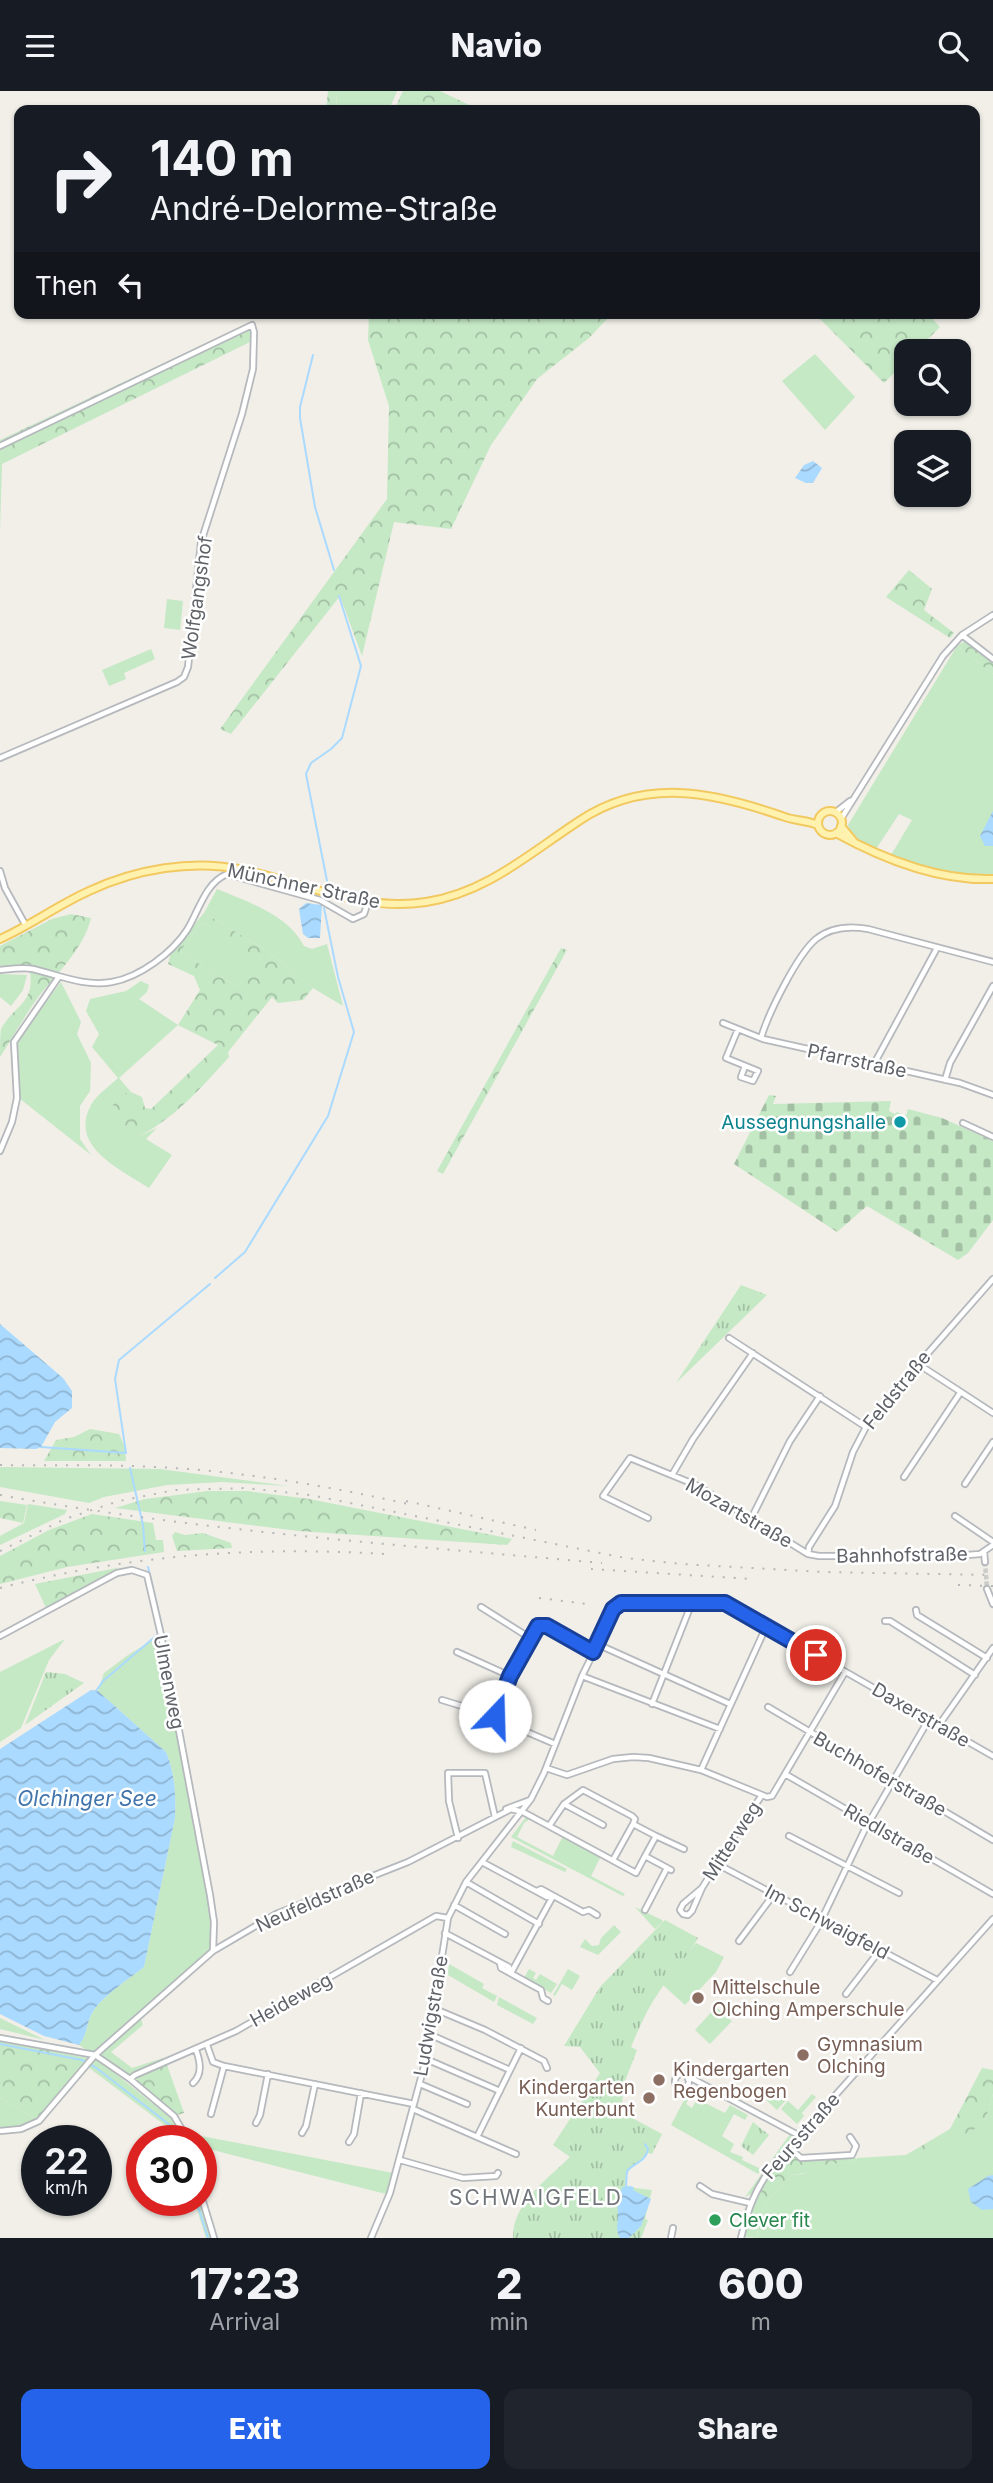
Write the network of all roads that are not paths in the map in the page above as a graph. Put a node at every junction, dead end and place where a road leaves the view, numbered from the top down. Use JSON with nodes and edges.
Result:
{"nodes":[{"id":1,"x":0,"y":446,"type":"edge"},
{"id":2,"x":993,"y":615,"type":"edge"},
{"id":3,"x":962,"y":635,"type":"junction"},
{"id":4,"x":993,"y":659,"type":"edge"},
{"id":5,"x":0,"y":758,"type":"edge"},
{"id":6,"x":853,"y":798,"type":"junction"},
{"id":7,"x":836,"y":812,"type":"junction"},
{"id":8,"x":819,"y":821,"type":"junction"},
{"id":9,"x":841,"y":823,"type":"junction"},
{"id":10,"x":836,"y":833,"type":"junction"},
{"id":11,"x":855,"y":844,"type":"junction"},
{"id":12,"x":0,"y":871,"type":"edge"},
{"id":13,"x":993,"y":879,"type":"edge"},
{"id":14,"x":368,"y":902,"type":"junction"},
{"id":15,"x":26,"y":926,"type":"junction"},
{"id":16,"x":0,"y":939,"type":"edge"},
{"id":17,"x":937,"y":948,"type":"junction"},
{"id":18,"x":993,"y":962,"type":"edge"},
{"id":19,"x":0,"y":970,"type":"edge"},
{"id":20,"x":58,"y":978,"type":"junction"},
{"id":21,"x":993,"y":986,"type":"edge"},
{"id":22,"x":723,"y":1023,"type":"dead end"},
{"id":23,"x":738,"y":1029,"type":"junction"},
{"id":24,"x":761,"y":1038,"type":"junction"},
{"id":25,"x":874,"y":1065,"type":"junction"},
{"id":26,"x":745,"y":1066,"type":"dead end"},
{"id":27,"x":945,"y":1080,"type":"junction"},
{"id":28,"x":993,"y":1095,"type":"edge"},
{"id":29,"x":962,"y":1123,"type":"dead end"},
{"id":30,"x":993,"y":1137,"type":"edge"},
{"id":31,"x":0,"y":1151,"type":"edge"},
{"id":32,"x":993,"y":1279,"type":"edge"},
{"id":33,"x":729,"y":1338,"type":"dead end"},
{"id":34,"x":753,"y":1353,"type":"junction"},
{"id":35,"x":918,"y":1364,"type":"junction"},
{"id":36,"x":960,"y":1393,"type":"junction"},
{"id":37,"x":820,"y":1396,"type":"junction"},
{"id":38,"x":993,"y":1413,"type":"edge"},
{"id":39,"x":866,"y":1427,"type":"junction"},
{"id":40,"x":993,"y":1442,"type":"edge"},
{"id":41,"x":672,"y":1475,"type":"junction"},
{"id":42,"x":904,"y":1477,"type":"dead end"},
{"id":43,"x":965,"y":1484,"type":"dead end"},
{"id":44,"x":955,"y":1516,"type":"dead end"},
{"id":45,"x":648,"y":1518,"type":"dead end"},
{"id":46,"x":751,"y":1518,"type":"junction"},
{"id":47,"x":993,"y":1544,"type":"edge"},
{"id":48,"x":985,"y":1552,"type":"junction"},
{"id":49,"x":808,"y":1554,"type":"junction"},
{"id":50,"x":985,"y":1562,"type":"tunnel mouth"},
{"id":51,"x":986,"y":1589,"type":"dead end"},
{"id":52,"x":993,"y":1604,"type":"edge"},
{"id":53,"x":617,"y":1605,"type":"joint"},
{"id":54,"x":691,"y":1605,"type":"junction"},
{"id":55,"x":481,"y":1607,"type":"dead end"},
{"id":56,"x":916,"y":1610,"type":"dead end"},
{"id":57,"x":885,"y":1621,"type":"dead end"},
{"id":58,"x":766,"y":1627,"type":"junction"},
{"id":59,"x":0,"y":1636,"type":"edge"},
{"id":60,"x":530,"y":1638,"type":"junction"},
{"id":61,"x":597,"y":1644,"type":"junction"},
{"id":62,"x":993,"y":1648,"type":"edge"},
{"id":63,"x":457,"y":1652,"type":"dead end"},
{"id":64,"x":593,"y":1652,"type":"junction"},
{"id":65,"x":986,"y":1658,"type":"junction"},
{"id":66,"x":845,"y":1672,"type":"junction"},
{"id":67,"x":663,"y":1674,"type":"junction"},
{"id":68,"x":975,"y":1675,"type":"junction"},
{"id":69,"x":510,"y":1676,"type":"junction"},
{"id":70,"x":582,"y":1676,"type":"junction"},
{"id":71,"x":442,"y":1700,"type":"dead end"},
{"id":72,"x":652,"y":1704,"type":"junction"},
{"id":73,"x":730,"y":1705,"type":"junction"},
{"id":74,"x":768,"y":1707,"type":"dead end"},
{"id":75,"x":495,"y":1716,"type":"junction"},
{"id":76,"x":929,"y":1719,"type":"junction"},
{"id":77,"x":939,"y":1725,"type":"junction"},
{"id":78,"x":720,"y":1729,"type":"junction"},
{"id":79,"x":810,"y":1733,"type":"junction"},
{"id":80,"x":555,"y":1744,"type":"junction"},
{"id":81,"x":993,"y":1756,"type":"edge"},
{"id":82,"x":546,"y":1767,"type":"junction"},
{"id":83,"x":701,"y":1770,"type":"junction"},
{"id":84,"x":785,"y":1774,"type":"junction"},
{"id":85,"x":892,"y":1780,"type":"junction"},
{"id":86,"x":765,"y":1796,"type":"junction"},
{"id":87,"x":531,"y":1800,"type":"junction"},
{"id":88,"x":564,"y":1804,"type":"junction"},
{"id":89,"x":503,"y":1812,"type":"junction"},
{"id":90,"x":523,"y":1812,"type":"junction"},
{"id":91,"x":495,"y":1817,"type":"junction"},
{"id":92,"x":869,"y":1822,"type":"junction"},
{"id":93,"x":633,"y":1824,"type":"junction"},
{"id":94,"x":603,"y":1825,"type":"dead end"},
{"id":95,"x":550,"y":1826,"type":"junction"},
{"id":96,"x":656,"y":1836,"type":"junction"},
{"id":97,"x":789,"y":1836,"type":"dead end"},
{"id":98,"x":458,"y":1838,"type":"junction"},
{"id":99,"x":993,"y":1840,"type":"edge"},
{"id":100,"x":684,"y":1849,"type":"dead end"},
{"id":101,"x":645,"y":1856,"type":"junction"},
{"id":102,"x":613,"y":1860,"type":"junction"},
{"id":103,"x":482,"y":1862,"type":"junction"},
{"id":104,"x":717,"y":1864,"type":"junction"},
{"id":105,"x":845,"y":1865,"type":"junction"},
{"id":106,"x":466,"y":1882,"type":"junction"},
{"id":107,"x":702,"y":1888,"type":"junction"},
{"id":108,"x":899,"y":1893,"type":"dead end"},
{"id":109,"x":774,"y":1894,"type":"junction"},
{"id":110,"x":993,"y":1894,"type":"edge"},
{"id":111,"x":552,"y":1896,"type":"junction"},
{"id":112,"x":454,"y":1905,"type":"junction"},
{"id":113,"x":645,"y":1910,"type":"dead end"},
{"id":114,"x":597,"y":1915,"type":"dead end"},
{"id":115,"x":448,"y":1918,"type":"junction"},
{"id":116,"x":821,"y":1919,"type":"junction"},
{"id":117,"x":993,"y":1919,"type":"edge"},
{"id":118,"x":539,"y":1924,"type":"junction"},
{"id":119,"x":445,"y":1933,"type":"junction"},
{"id":120,"x":505,"y":1934,"type":"dead end"},
{"id":121,"x":739,"y":1941,"type":"dead end"},
{"id":122,"x":880,"y":1950,"type":"junction"},
{"id":123,"x":213,"y":1951,"type":"junction"},
{"id":124,"x":790,"y":1972,"type":"dead end"},
{"id":125,"x":510,"y":1973,"type":"junction"},
{"id":126,"x":937,"y":1980,"type":"junction"},
{"id":127,"x":846,"y":1994,"type":"dead end"},
{"id":128,"x":548,"y":2001,"type":"dead end"},
{"id":129,"x":435,"y":2009,"type":"junction"},
{"id":130,"x":431,"y":2035,"type":"junction"},
{"id":131,"x":0,"y":2038,"type":"edge"},
{"id":132,"x":207,"y":2045,"type":"junction"},
{"id":133,"x":521,"y":2048,"type":"junction"},
{"id":134,"x":196,"y":2050,"type":"junction"},
{"id":135,"x":95,"y":2056,"type":"junction"},
{"id":136,"x":426,"y":2059,"type":"junction"},
{"id":137,"x":224,"y":2066,"type":"junction"},
{"id":138,"x":547,"y":2068,"type":"dead end"},
{"id":139,"x":510,"y":2070,"type":"junction"},
{"id":140,"x":268,"y":2074,"type":"junction"},
{"id":141,"x":130,"y":2079,"type":"junction"},
{"id":142,"x":688,"y":2079,"type":"dead end"},
{"id":143,"x":193,"y":2083,"type":"dead end"},
{"id":144,"x":315,"y":2084,"type":"junction"},
{"id":145,"x":420,"y":2084,"type":"junction"},
{"id":146,"x":500,"y":2091,"type":"junction"},
{"id":147,"x":361,"y":2093,"type":"junction"},
{"id":148,"x":467,"y":2104,"type":"dead end"},
{"id":149,"x":414,"y":2106,"type":"junction"},
{"id":150,"x":211,"y":2114,"type":"dead end"},
{"id":151,"x":256,"y":2123,"type":"dead end"},
{"id":152,"x":180,"y":2125,"type":"edge"},
{"id":153,"x":0,"y":2131,"type":"edge"},
{"id":154,"x":302,"y":2133,"type":"dead end"},
{"id":155,"x":800,"y":2136,"type":"junction"},
{"id":156,"x":477,"y":2137,"type":"junction"},
{"id":157,"x":850,"y":2137,"type":"dead end"},
{"id":158,"x":349,"y":2142,"type":"dead end"},
{"id":159,"x":789,"y":2148,"type":"junction"},
{"id":160,"x":516,"y":2154,"type":"dead end"},
{"id":161,"x":400,"y":2160,"type":"junction"},
{"id":162,"x":498,"y":2173,"type":"dead end"},
{"id":163,"x":700,"y":2186,"type":"dead end"},
{"id":164,"x":750,"y":2203,"type":"junction"},
{"id":165,"x":207,"y":2216,"type":"edge"},
{"id":166,"x":673,"y":2228,"type":"dead end"},
{"id":167,"x":214,"y":2238,"type":"edge"},
{"id":168,"x":371,"y":2238,"type":"edge"},
{"id":169,"x":671,"y":2238,"type":"edge"},
{"id":170,"x":741,"y":2238,"type":"edge"}],
"edges":[{"from":1,"to":5,"type":"street","name":"Wolfgangshof"},
{"from":2,"to":3,"type":"street"},
{"from":3,"to":4,"type":"street"},
{"from":3,"to":6,"type":"street"},
{"from":6,"to":7,"type":"street"},
{"from":6,"to":9,"type":"street"},
{"from":7,"to":8,"type":"main road"},
{"from":7,"to":9,"type":"main road"},
{"from":8,"to":10,"type":"main road"},
{"from":8,"to":14,"type":"main road","name":"Münchner Straße"},
{"from":9,"to":10,"type":"main road"},
{"from":9,"to":11,"type":"main road"},
{"from":10,"to":11,"type":"main road"},
{"from":11,"to":13,"type":"main road"},
{"from":12,"to":15,"type":"street"},
{"from":14,"to":15,"type":"main road","name":"Münchner Straße"},
{"from":14,"to":20,"type":"street"},
{"from":15,"to":16,"type":"main road","name":"Münchner Straße"},
{"from":17,"to":18,"type":"street"},
{"from":17,"to":24,"type":"street"},
{"from":17,"to":25,"type":"street"},
{"from":19,"to":20,"type":"street"},
{"from":20,"to":31,"type":"street"},
{"from":21,"to":27,"type":"street"},
{"from":22,"to":23,"type":"street","name":"Pfarrstraße"},
{"from":23,"to":24,"type":"street","name":"Pfarrstraße"},
{"from":23,"to":26,"type":"street"},
{"from":24,"to":25,"type":"street","name":"Pfarrstraße"},
{"from":25,"to":27,"type":"street","name":"Pfarrstraße"},
{"from":27,"to":28,"type":"street","name":"Pfarrstraße"},
{"from":29,"to":30,"type":"street"},
{"from":32,"to":35,"type":"street","name":"Feldstraße"},
{"from":33,"to":34,"type":"street"},
{"from":34,"to":37,"type":"street"},
{"from":34,"to":41,"type":"street"},
{"from":35,"to":36,"type":"street"},
{"from":35,"to":39,"type":"street","name":"Feldstraße"},
{"from":36,"to":38,"type":"street"},
{"from":36,"to":42,"type":"street"},
{"from":37,"to":39,"type":"street"},
{"from":37,"to":46,"type":"street"},
{"from":39,"to":49,"type":"street","name":"Feldstraße"},
{"from":40,"to":43,"type":"street"},
{"from":41,"to":45,"type":"street","name":"Mozartstraße"},
{"from":41,"to":46,"type":"street","name":"Mozartstraße"},
{"from":44,"to":47,"type":"street"},
{"from":46,"to":49,"type":"street","name":"Mozartstraße"},
{"from":47,"to":48,"type":"street","name":"Bahnhofstraße"},
{"from":48,"to":49,"type":"street","name":"Bahnhofstraße"},
{"from":48,"to":50,"type":"street"},
{"from":51,"to":52,"type":"street"},
{"from":53,"to":54,"type":"street","name":"Daxerstraße"},
{"from":53,"to":61,"type":"street","name":"Ludwigstraße"},
{"from":54,"to":58,"type":"street","name":"Daxerstraße"},
{"from":54,"to":67,"type":"street"},
{"from":55,"to":60,"type":"street"},
{"from":56,"to":65,"type":"street"},
{"from":57,"to":68,"type":"street"},
{"from":58,"to":66,"type":"street","name":"Daxerstraße"},
{"from":58,"to":73,"type":"street"},
{"from":59,"to":123,"type":"street","name":"Ulmenweg"},
{"from":60,"to":64,"type":"street"},
{"from":60,"to":69,"type":"street"},
{"from":61,"to":64,"type":"street","name":"Ludwigstraße"},
{"from":61,"to":67,"type":"street"},
{"from":62,"to":65,"type":"street"},
{"from":63,"to":69,"type":"street"},
{"from":64,"to":70,"type":"street","name":"Ludwigstraße"},
{"from":65,"to":68,"type":"street"},
{"from":66,"to":76,"type":"street","name":"Daxerstraße"},
{"from":66,"to":79,"type":"street","name":"Mitterweg"},
{"from":67,"to":72,"type":"street"},
{"from":67,"to":73,"type":"street"},
{"from":68,"to":77,"type":"street"},
{"from":69,"to":75,"type":"street"},
{"from":70,"to":72,"type":"street"},
{"from":70,"to":80,"type":"street","name":"Ludwigstraße"},
{"from":71,"to":75,"type":"street"},
{"from":72,"to":78,"type":"street"},
{"from":73,"to":78,"type":"street"},
{"from":74,"to":79,"type":"street","name":"Buchhoferstraße"},
{"from":75,"to":80,"type":"street"},
{"from":76,"to":77,"type":"street","name":"Daxerstraße"},
{"from":76,"to":85,"type":"street"},
{"from":77,"to":81,"type":"street","name":"Daxerstraße"},
{"from":78,"to":83,"type":"street"},
{"from":79,"to":84,"type":"street","name":"Mitterweg"},
{"from":79,"to":85,"type":"street","name":"Buchhoferstraße"},
{"from":80,"to":82,"type":"street","name":"Ludwigstraße"},
{"from":82,"to":83,"type":"street"},
{"from":82,"to":87,"type":"street","name":"Ludwigstraße"},
{"from":83,"to":86,"type":"street"},
{"from":84,"to":86,"type":"street","name":"Mitterweg"},
{"from":84,"to":92,"type":"street","name":"Riedlstraße"},
{"from":85,"to":92,"type":"street"},
{"from":85,"to":99,"type":"street","name":"Buchhoferstraße"},
{"from":86,"to":104,"type":"street","name":"Mitterweg"},
{"from":87,"to":89,"type":"street","name":"Neufeldstraße"},
{"from":87,"to":90,"type":"street","name":"Ludwigstraße"},
{"from":88,"to":93,"type":"street"},
{"from":88,"to":94,"type":"street"},
{"from":88,"to":95,"type":"street"},
{"from":89,"to":90,"type":"street"},
{"from":89,"to":91,"type":"street","name":"Neufeldstraße"},
{"from":90,"to":95,"type":"street"},
{"from":90,"to":103,"type":"street","name":"Ludwigstraße"},
{"from":91,"to":98,"type":"street","name":"Neufeldstraße"},
{"from":91,"to":98,"type":"street"},
{"from":92,"to":105,"type":"street"},
{"from":92,"to":110,"type":"street","name":"Riedlstraße"},
{"from":93,"to":96,"type":"street"},
{"from":93,"to":102,"type":"street"},
{"from":95,"to":102,"type":"street"},
{"from":96,"to":100,"type":"street"},
{"from":96,"to":101,"type":"street"},
{"from":97,"to":105,"type":"street"},
{"from":98,"to":123,"type":"street","name":"Neufeldstraße"},
{"from":101,"to":102,"type":"street"},
{"from":101,"to":113,"type":"street"},
{"from":103,"to":106,"type":"street","name":"Ludwigstraße"},
{"from":103,"to":111,"type":"street"},
{"from":104,"to":107,"type":"street","name":"Mitterweg"},
{"from":104,"to":109,"type":"street","name":"Im Schwaigfeld"},
{"from":105,"to":108,"type":"street"},
{"from":105,"to":116,"type":"street"},
{"from":106,"to":112,"type":"street","name":"Ludwigstraße"},
{"from":106,"to":118,"type":"street"},
{"from":107,"to":107,"type":"street","name":"Mitterweg"},
{"from":109,"to":116,"type":"street","name":"Im Schwaigfeld"},
{"from":109,"to":121,"type":"street"},
{"from":111,"to":114,"type":"street"},
{"from":111,"to":118,"type":"street"},
{"from":112,"to":115,"type":"street","name":"Ludwigstraße"},
{"from":112,"to":120,"type":"street"},
{"from":115,"to":119,"type":"street","name":"Ludwigstraße"},
{"from":115,"to":132,"type":"street","name":"Heideweg"},
{"from":116,"to":122,"type":"street","name":"Im Schwaigfeld"},
{"from":116,"to":124,"type":"street"},
{"from":117,"to":126,"type":"street","name":"Feursstraße"},
{"from":118,"to":125,"type":"street"},
{"from":119,"to":125,"type":"street"},
{"from":119,"to":129,"type":"street","name":"Ludwigstraße"},
{"from":122,"to":126,"type":"street","name":"Im Schwaigfeld"},
{"from":122,"to":127,"type":"street"},
{"from":123,"to":135,"type":"street","name":"Neufeldstraße"},
{"from":125,"to":128,"type":"street"},
{"from":126,"to":155,"type":"street","name":"Feursstraße"},
{"from":129,"to":130,"type":"street","name":"Ludwigstraße"},
{"from":129,"to":133,"type":"street"},
{"from":130,"to":136,"type":"street","name":"Ludwigstraße"},
{"from":130,"to":139,"type":"street"},
{"from":131,"to":135,"type":"street"},
{"from":132,"to":134,"type":"street","name":"Heideweg"},
{"from":132,"to":137,"type":"street"},
{"from":133,"to":138,"type":"street"},
{"from":133,"to":139,"type":"street"},
{"from":134,"to":141,"type":"street","name":"Heideweg"},
{"from":134,"to":143,"type":"street"},
{"from":135,"to":141,"type":"street"},
{"from":135,"to":153,"type":"street","name":"Neufeldstraße"},
{"from":136,"to":145,"type":"street","name":"Ludwigstraße"},
{"from":136,"to":146,"type":"street"},
{"from":137,"to":140,"type":"street"},
{"from":137,"to":150,"type":"street"},
{"from":139,"to":146,"type":"street"},
{"from":140,"to":144,"type":"street"},
{"from":140,"to":151,"type":"street"},
{"from":141,"to":152,"type":"street"},
{"from":142,"to":155,"type":"street"},
{"from":144,"to":147,"type":"street"},
{"from":144,"to":154,"type":"street"},
{"from":145,"to":148,"type":"street"},
{"from":145,"to":149,"type":"street","name":"Ludwigstraße"},
{"from":146,"to":156,"type":"street"},
{"from":147,"to":149,"type":"street"},
{"from":147,"to":158,"type":"street"},
{"from":149,"to":156,"type":"street"},
{"from":149,"to":161,"type":"street","name":"Ludwigstraße"},
{"from":155,"to":159,"type":"street","name":"Feursstraße"},
{"from":156,"to":160,"type":"street"},
{"from":157,"to":159,"type":"street"},
{"from":159,"to":164,"type":"street","name":"Feursstraße"},
{"from":161,"to":162,"type":"street"},
{"from":161,"to":168,"type":"street","name":"Ludwigstraße"},
{"from":163,"to":164,"type":"street"},
{"from":164,"to":170,"type":"street","name":"Feursstraße"},
{"from":165,"to":167,"type":"street"},
{"from":166,"to":169,"type":"street"}]}
